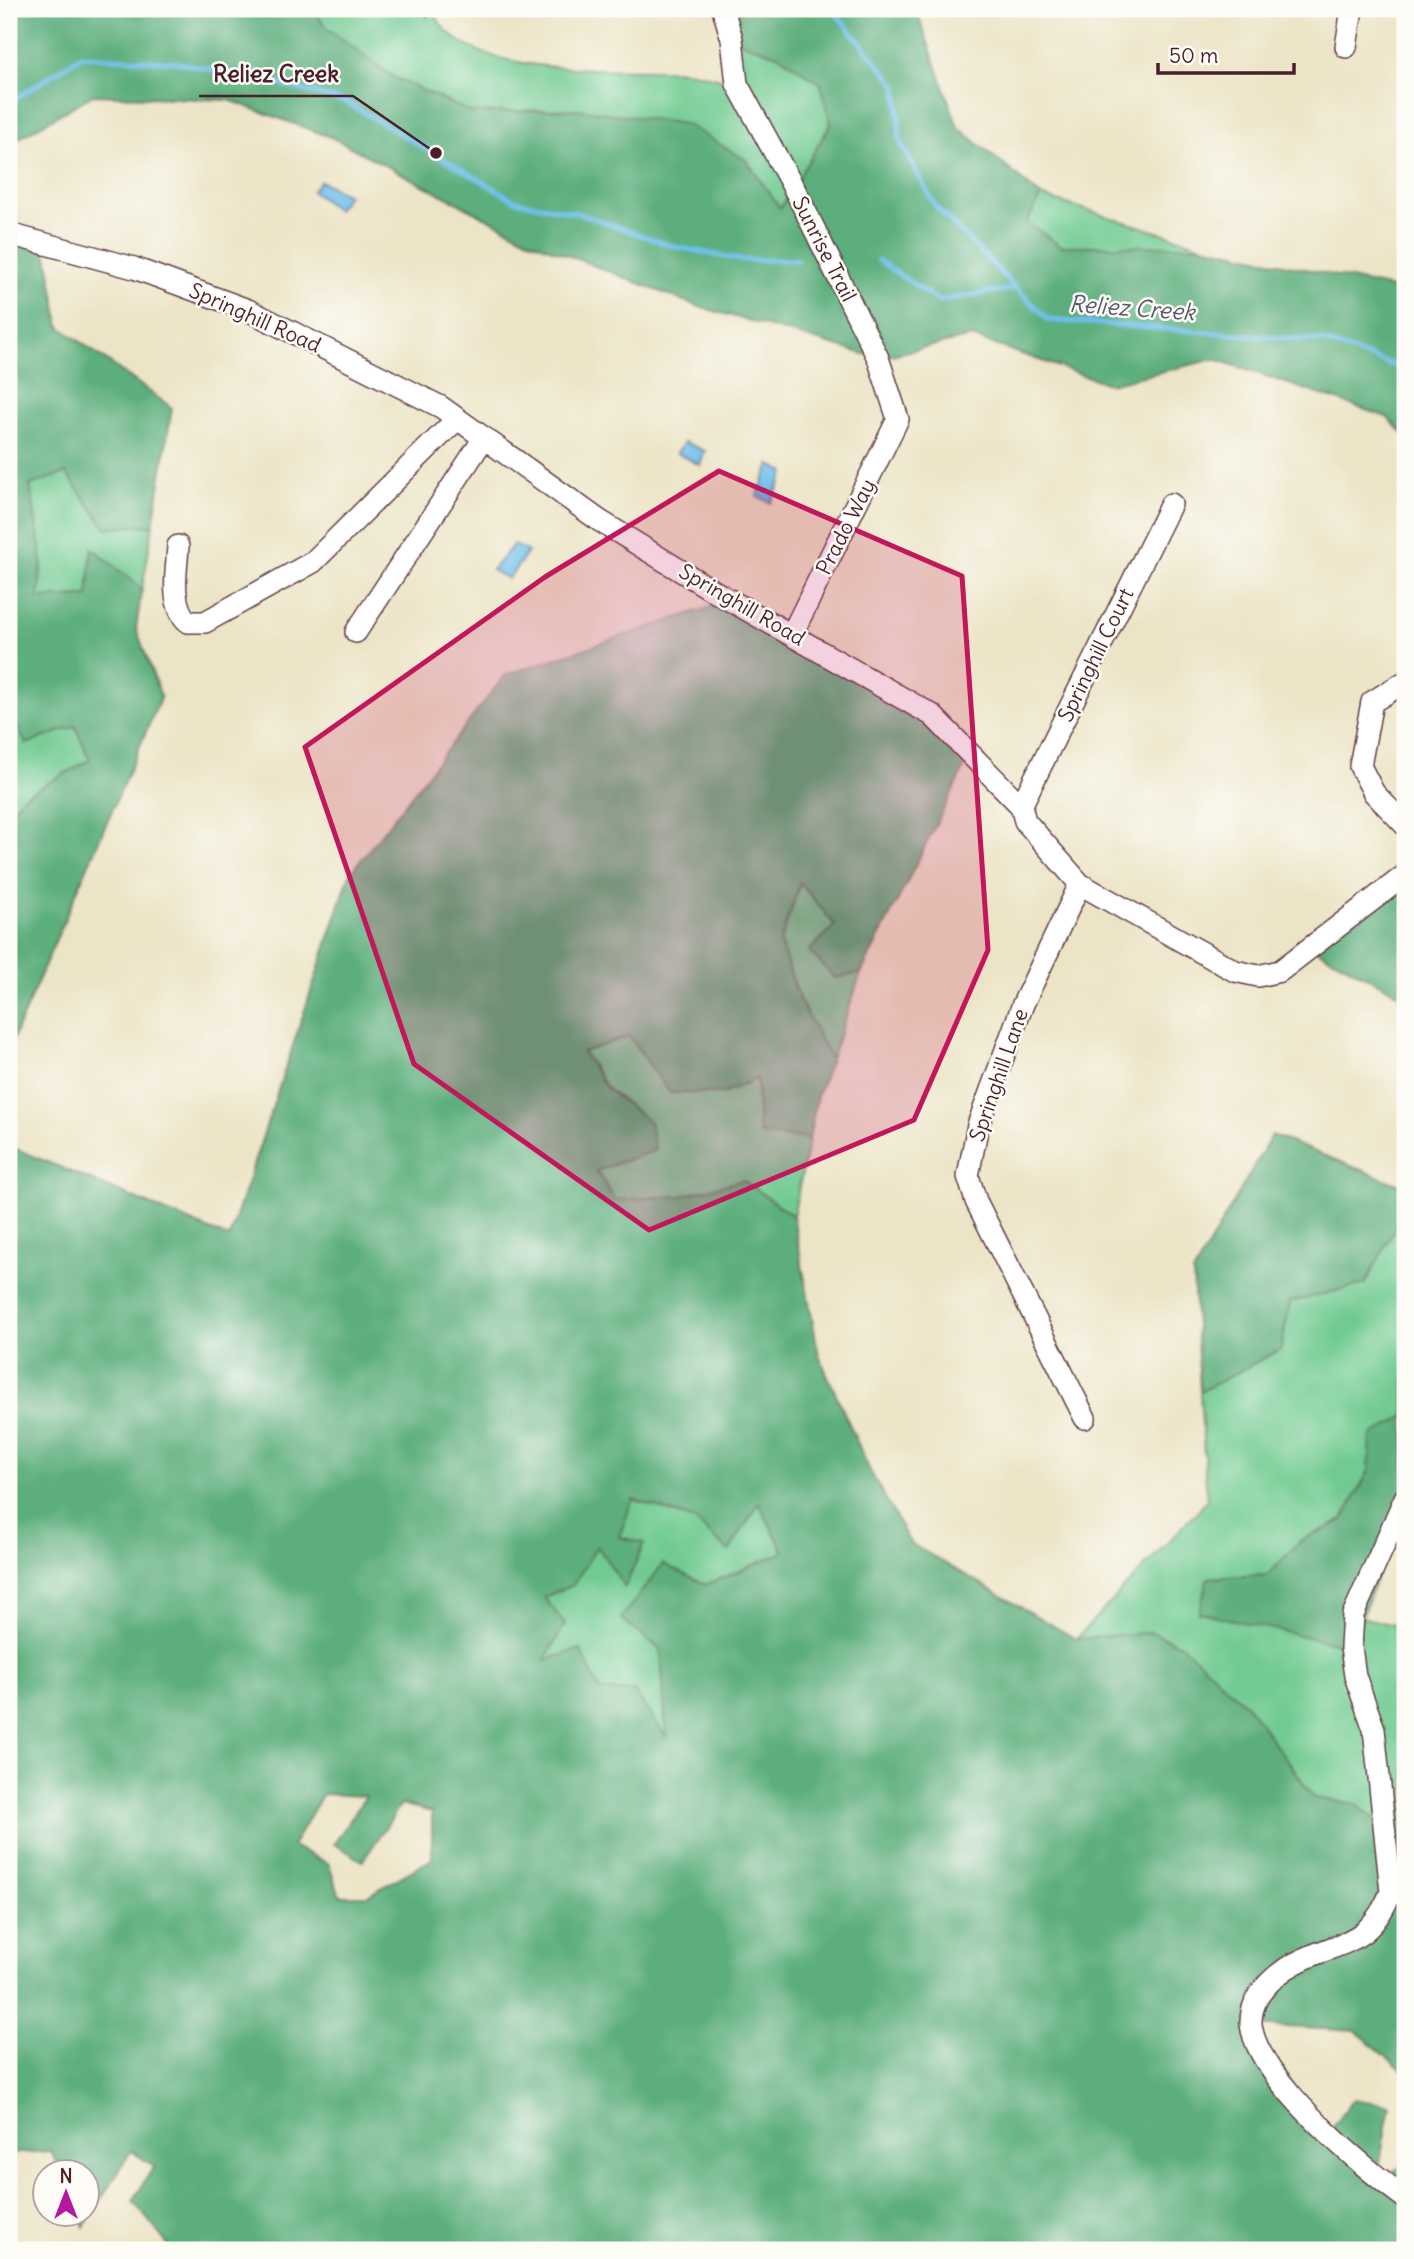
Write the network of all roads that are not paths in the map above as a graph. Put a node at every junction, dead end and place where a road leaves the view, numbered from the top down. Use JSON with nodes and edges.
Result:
{"nodes":[{"id":1,"x":723,"y":9,"type":"edge"},
{"id":2,"x":1352,"y":9,"type":"edge"},
{"id":3,"x":1346,"y":47,"type":"dead end"},
{"id":4,"x":9,"y":234,"type":"edge"},
{"id":5,"x":457,"y":419,"type":"junction"},
{"id":6,"x":898,"y":419,"type":"joint"},
{"id":7,"x":484,"y":438,"type":"junction"},
{"id":8,"x":1171,"y":504,"type":"dead end"},
{"id":9,"x":178,"y":546,"type":"dead end"},
{"id":10,"x":356,"y":632,"type":"dead end"},
{"id":11,"x":792,"y":635,"type":"junction"},
{"id":12,"x":1402,"y":683,"type":"dead end"},
{"id":13,"x":1021,"y":806,"type":"junction"},
{"id":14,"x":1405,"y":825,"type":"edge"},
{"id":15,"x":1405,"y":875,"type":"edge"},
{"id":16,"x":1080,"y":884,"type":"junction"},
{"id":17,"x":1085,"y":1418,"type":"dead end"},
{"id":18,"x":1405,"y":1498,"type":"edge"},
{"id":19,"x":1405,"y":2198,"type":"edge"}],
"edges":[{"from":1,"to":6,"type":"street","name":"Sunrise Trail"},
{"from":2,"to":3,"type":"street"},
{"from":4,"to":5,"type":"street","name":"Springhill Road"},
{"from":5,"to":7,"type":"street","name":"Springhill Road"},
{"from":5,"to":9,"type":"street"},
{"from":6,"to":11,"type":"street","name":"Prado Way"},
{"from":7,"to":10,"type":"street"},
{"from":7,"to":11,"type":"street","name":"Springhill Road"},
{"from":8,"to":13,"type":"street","name":"Springhill Court"},
{"from":11,"to":13,"type":"street","name":"Springhill Road"},
{"from":12,"to":14,"type":"street"},
{"from":13,"to":16,"type":"street","name":"Springhill Road"},
{"from":15,"to":16,"type":"street","name":"Springhill Road"},
{"from":16,"to":17,"type":"street","name":"Springhill Lane"},
{"from":18,"to":19,"type":"street"}]}
